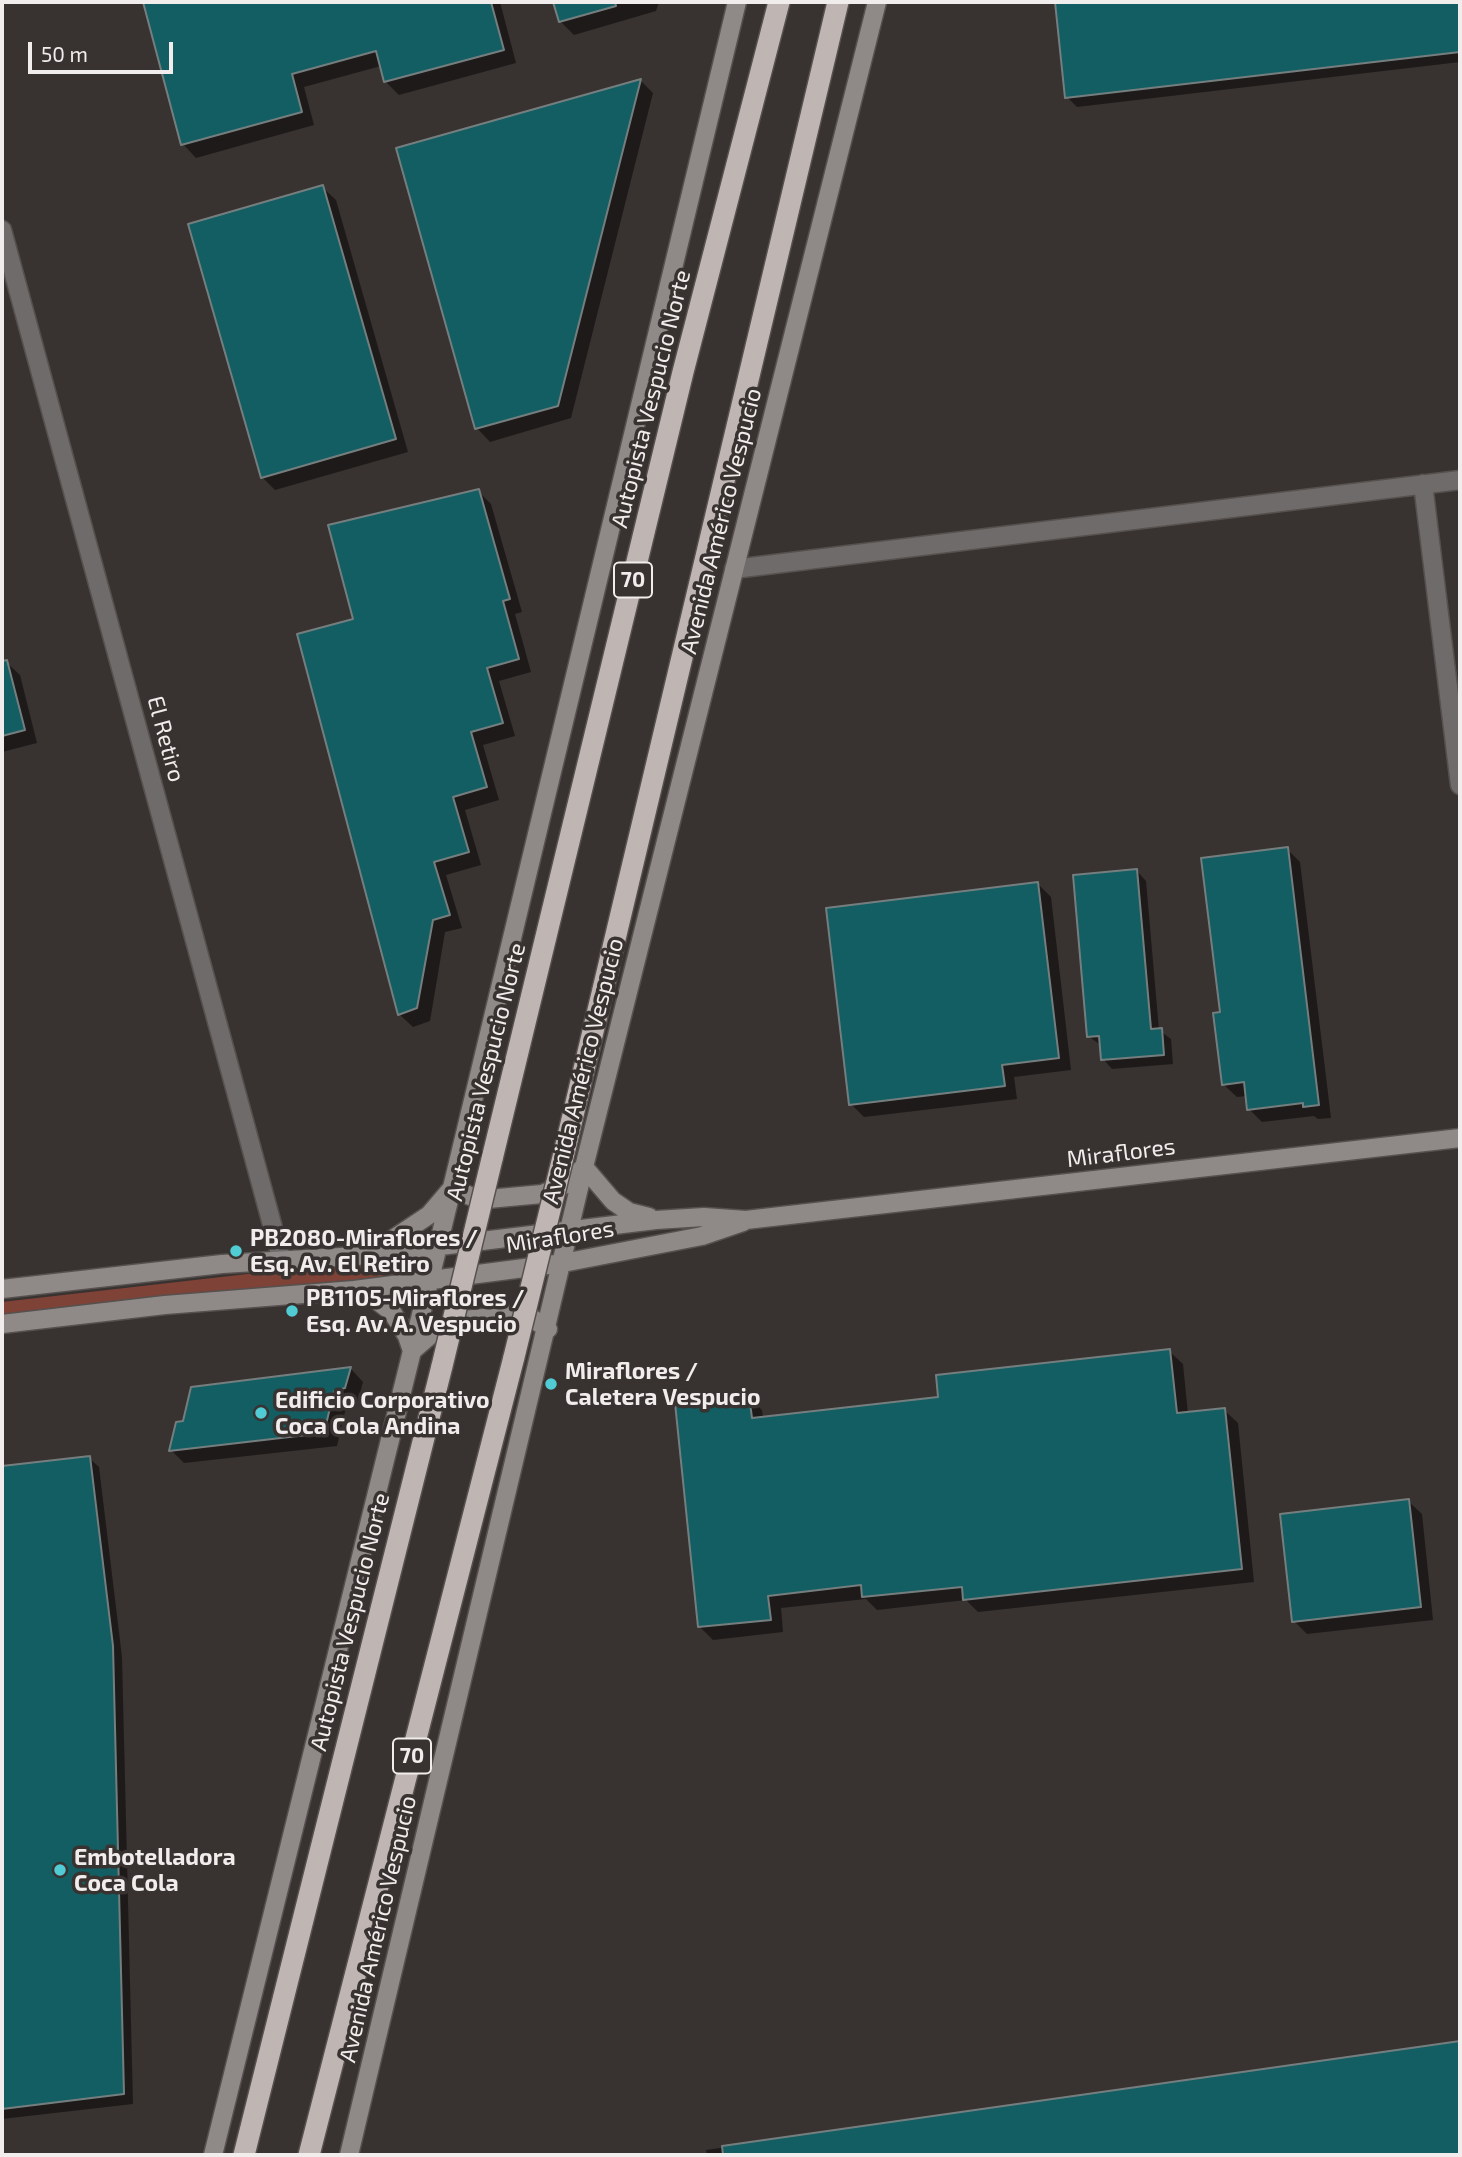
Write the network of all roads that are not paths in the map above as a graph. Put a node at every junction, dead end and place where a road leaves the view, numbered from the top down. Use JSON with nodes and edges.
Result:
{"nodes":[{"id":1,"x":737,"y":2,"type":"edge"},
{"id":2,"x":779,"y":2,"type":"edge"},
{"id":3,"x":838,"y":2,"type":"edge"},
{"id":4,"x":877,"y":2,"type":"edge"},
{"id":5,"x":2,"y":230,"type":"edge"},
{"id":6,"x":1460,"y":480,"type":"edge"},
{"id":7,"x":1423,"y":484,"type":"junction"},
{"id":8,"x":734,"y":569,"type":"junction"},
{"id":9,"x":1460,"y":785,"type":"edge"},
{"id":10,"x":1460,"y":1138,"type":"edge"},
{"id":11,"x":584,"y":1167,"type":"junction"},
{"id":12,"x":452,"y":1188,"type":"junction"},
{"id":13,"x":656,"y":1220,"type":"junction"},
{"id":14,"x":746,"y":1220,"type":"junction"},
{"id":15,"x":569,"y":1229,"type":"junction"},
{"id":16,"x":438,"y":1246,"type":"junction"},
{"id":17,"x":369,"y":1255,"type":"junction"},
{"id":18,"x":282,"y":1261,"type":"junction"},
{"id":19,"x":563,"y":1263,"type":"junction"},
{"id":20,"x":429,"y":1281,"type":"junction"},
{"id":21,"x":2,"y":1289,"type":"edge"},
{"id":22,"x":354,"y":1290,"type":"junction"},
{"id":23,"x":2,"y":1324,"type":"edge"},
{"id":24,"x":548,"y":1329,"type":"junction"},
{"id":25,"x":412,"y":1351,"type":"junction"},
{"id":26,"x":213,"y":2155,"type":"edge"},
{"id":27,"x":244,"y":2155,"type":"edge"},
{"id":28,"x":309,"y":2155,"type":"edge"},
{"id":29,"x":349,"y":2155,"type":"edge"}],
"edges":[{"from":1,"to":12,"type":"main road"},
{"from":2,"to":27,"type":"highway","name":"Autopista Vespucio Norte","number":"70","bridge":true},
{"from":3,"to":28,"type":"highway","number":"70","bridge":true},
{"from":4,"to":8,"type":"main road","name":"Avenida Américo Vespucio"},
{"from":5,"to":18,"type":"street","name":"El Retiro"},
{"from":6,"to":7,"type":"street"},
{"from":7,"to":8,"type":"street"},
{"from":7,"to":9,"type":"street"},
{"from":8,"to":11,"type":"main road","name":"Avenida Américo Vespucio"},
{"from":10,"to":14,"type":"main road","name":"Miraflores"},
{"from":11,"to":12,"type":"main road"},
{"from":11,"to":13,"type":"main road"},
{"from":11,"to":15,"type":"main road","name":"Avenida Américo Vespucio"},
{"from":12,"to":16,"type":"main road"},
{"from":12,"to":17,"type":"main road"},
{"from":13,"to":14,"type":"main road","name":"Miraflores"},
{"from":13,"to":15,"type":"main road","name":"Miraflores"},
{"from":14,"to":19,"type":"main road","name":"Miraflores"},
{"from":15,"to":16,"type":"main road","name":"Miraflores"},
{"from":15,"to":19,"type":"main road","name":"Avenida Américo Vespucio"},
{"from":16,"to":17,"type":"main road","name":"Miraflores"},
{"from":16,"to":20,"type":"main road"},
{"from":17,"to":18,"type":"main road","name":"Miraflores"},
{"from":18,"to":21,"type":"main road","name":"Miraflores"},
{"from":19,"to":20,"type":"main road","name":"Miraflores"},
{"from":19,"to":24,"type":"main road","name":"Avenida Américo Vespucio"},
{"from":20,"to":22,"type":"main road","name":"Miraflores"},
{"from":20,"to":25,"type":"main road"},
{"from":22,"to":23,"type":"main road","name":"Miraflores"},
{"from":22,"to":25,"type":"main road"},
{"from":24,"to":25,"type":"main road"},
{"from":24,"to":29,"type":"main road","name":"Avenida Américo Vespucio"},
{"from":25,"to":26,"type":"main road"}]}
